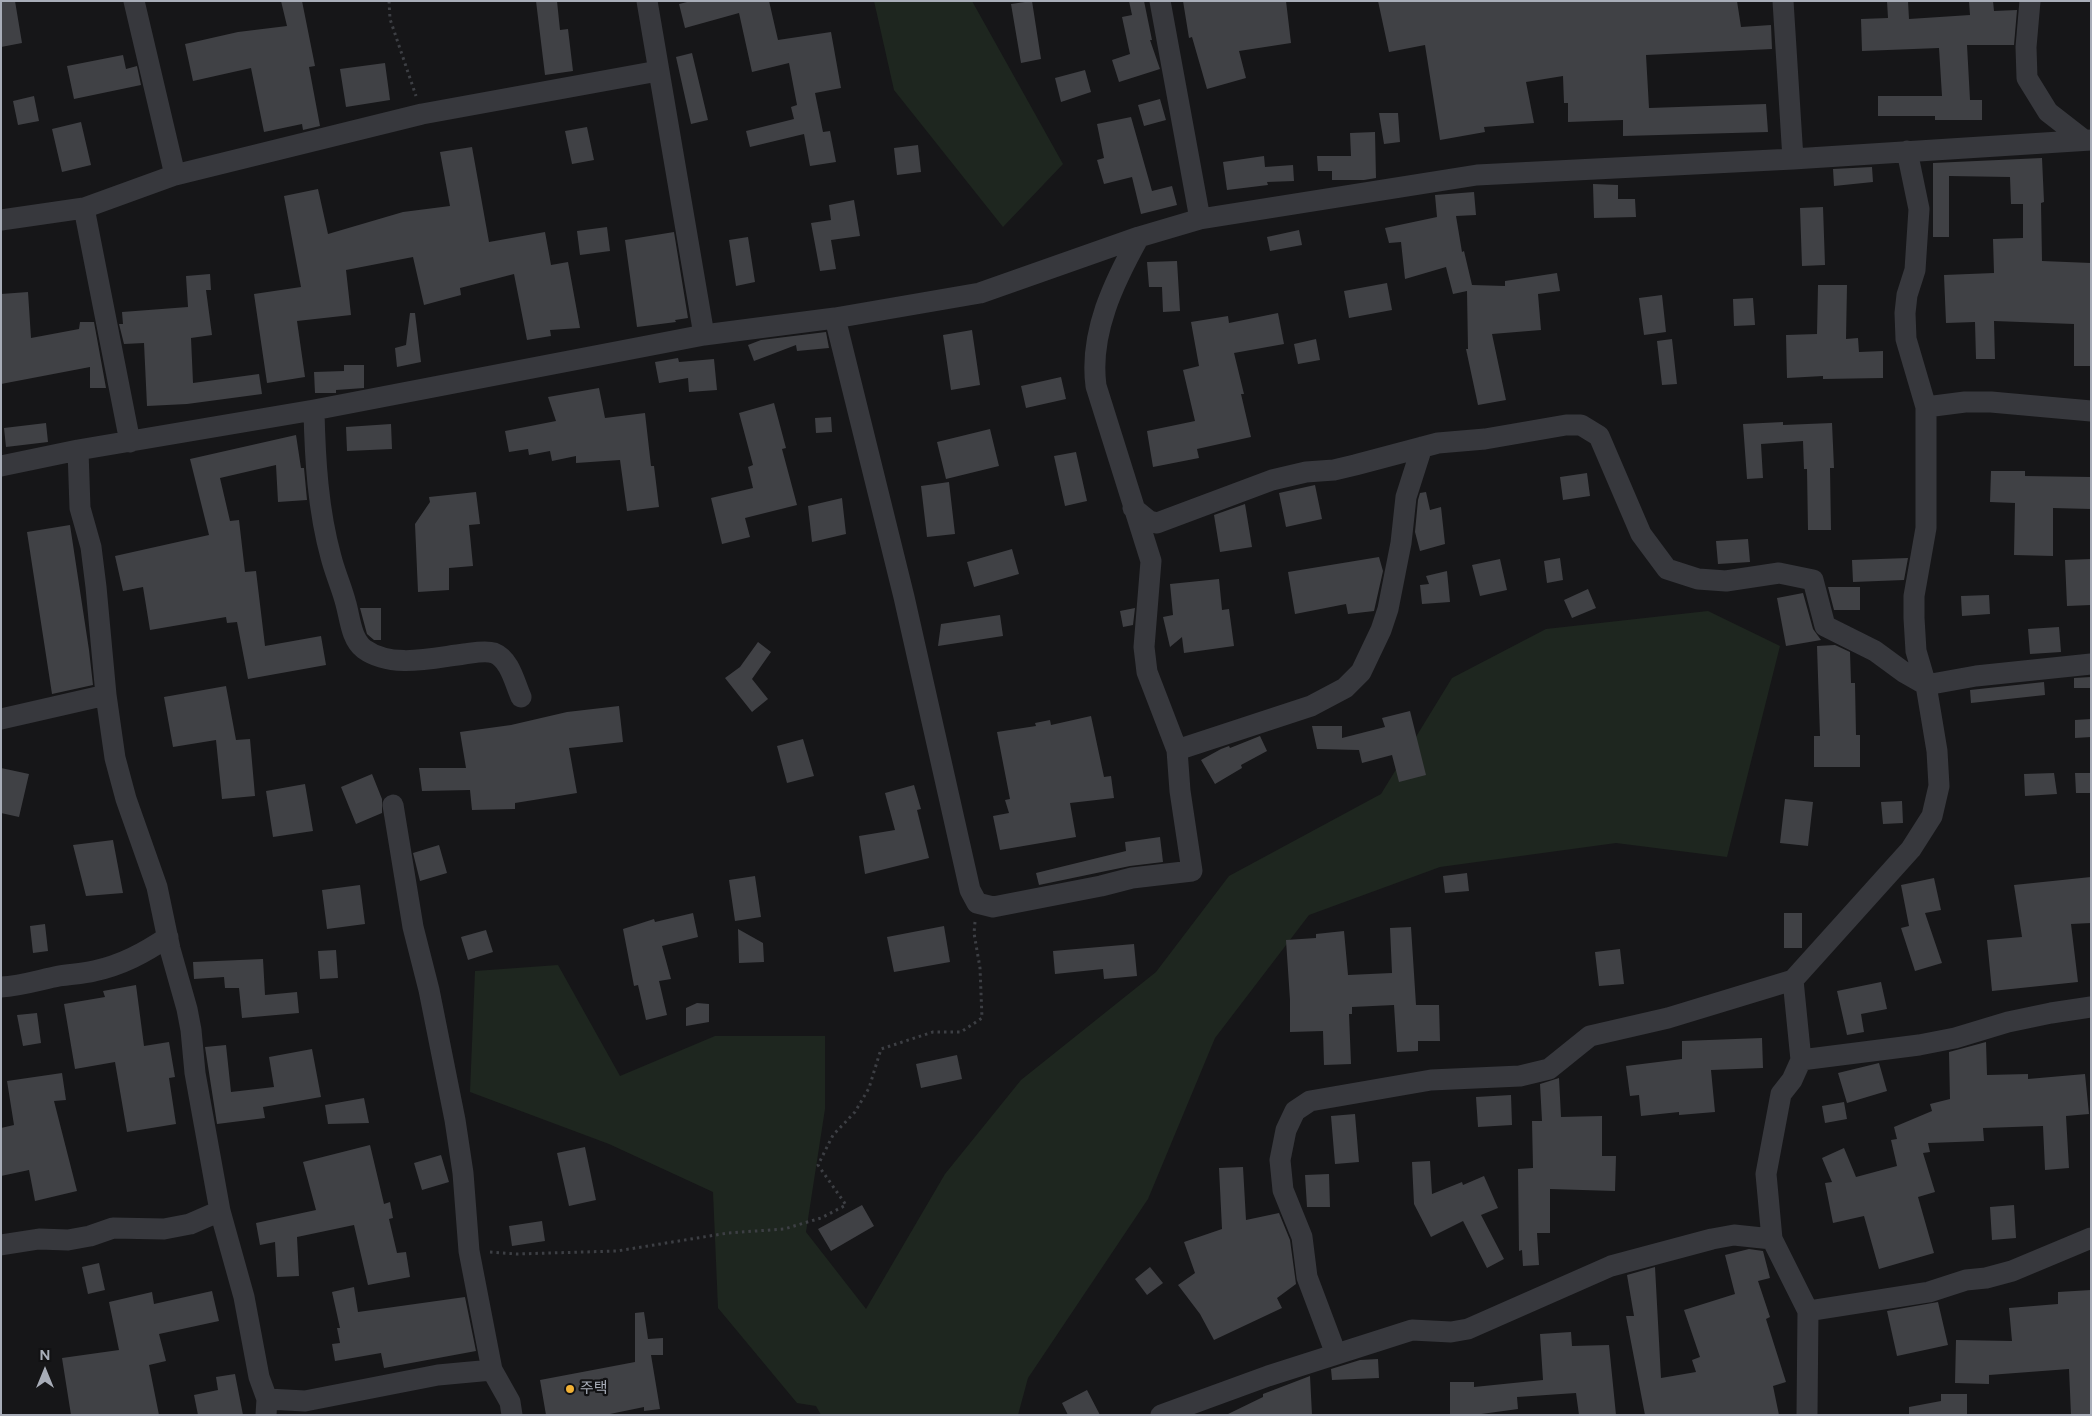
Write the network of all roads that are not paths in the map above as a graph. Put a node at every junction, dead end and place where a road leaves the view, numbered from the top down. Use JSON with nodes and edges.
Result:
{"nodes":[{"id":1,"x":134,"y":1,"type":"edge"},
{"id":2,"x":647,"y":1,"type":"edge"},
{"id":3,"x":1160,"y":1,"type":"edge"},
{"id":4,"x":1783,"y":1,"type":"edge"},
{"id":5,"x":2030,"y":1,"type":"edge"},
{"id":6,"x":658,"y":71,"type":"junction"},
{"id":7,"x":2088,"y":140,"type":"edge"},
{"id":8,"x":1906,"y":151,"type":"junction"},
{"id":9,"x":1793,"y":159,"type":"junction"},
{"id":10,"x":176,"y":175,"type":"junction"},
{"id":11,"x":84,"y":208,"type":"junction"},
{"id":12,"x":1,"y":220,"type":"edge"},
{"id":13,"x":1200,"y":220,"type":"junction"},
{"id":14,"x":1139,"y":237,"type":"junction"},
{"id":15,"x":835,"y":318,"type":"junction"},
{"id":16,"x":704,"y":335,"type":"junction"},
{"id":17,"x":1926,"y":407,"type":"junction"},
{"id":18,"x":314,"y":410,"type":"junction"},
{"id":19,"x":2091,"y":411,"type":"edge"},
{"id":20,"x":130,"y":442,"type":"junction"},
{"id":21,"x":1422,"y":447,"type":"junction"},
{"id":22,"x":78,"y":450,"type":"junction"},
{"id":23,"x":1,"y":466,"type":"edge"},
{"id":24,"x":1134,"y":508,"type":"junction"},
{"id":25,"x":2091,"y":664,"type":"edge"},
{"id":26,"x":1926,"y":685,"type":"junction"},
{"id":27,"x":106,"y":696,"type":"junction"},
{"id":28,"x":521,"y":698,"type":"dead end"},
{"id":29,"x":1,"y":719,"type":"edge"},
{"id":30,"x":1177,"y":750,"type":"junction"},
{"id":31,"x":393,"y":805,"type":"dead end"},
{"id":32,"x":168,"y":937,"type":"junction"},
{"id":33,"x":1793,"y":980,"type":"junction"},
{"id":34,"x":1,"y":987,"type":"edge"},
{"id":35,"x":2091,"y":1007,"type":"edge"},
{"id":36,"x":1802,"y":1060,"type":"junction"},
{"id":37,"x":220,"y":1211,"type":"junction"},
{"id":38,"x":2091,"y":1238,"type":"edge"},
{"id":39,"x":1772,"y":1239,"type":"junction"},
{"id":40,"x":1,"y":1244,"type":"edge"},
{"id":41,"x":1808,"y":1311,"type":"junction"},
{"id":42,"x":1336,"y":1354,"type":"junction"},
{"id":43,"x":492,"y":1370,"type":"junction"},
{"id":44,"x":266,"y":1407,"type":"edge"},
{"id":45,"x":512,"y":1415,"type":"edge"},
{"id":46,"x":1162,"y":1415,"type":"edge"},
{"id":47,"x":1807,"y":1415,"type":"edge"}],
"edges":[{"from":1,"to":10,"type":"street"},
{"from":2,"to":6,"type":"street"},
{"from":3,"to":13,"type":"street"},
{"from":4,"to":9,"type":"street"},
{"from":5,"to":7,"type":"street"},
{"from":6,"to":10,"type":"street"},
{"from":6,"to":16,"type":"street"},
{"from":7,"to":8,"type":"street"},
{"from":8,"to":9,"type":"street"},
{"from":8,"to":17,"type":"street"},
{"from":9,"to":13,"type":"street"},
{"from":10,"to":11,"type":"street"},
{"from":11,"to":12,"type":"street"},
{"from":11,"to":20,"type":"street"},
{"from":13,"to":14,"type":"street"},
{"from":14,"to":15,"type":"street"},
{"from":14,"to":24,"type":"street"},
{"from":15,"to":16,"type":"street"},
{"from":15,"to":30,"type":"street"},
{"from":16,"to":18,"type":"street"},
{"from":17,"to":19,"type":"street"},
{"from":17,"to":26,"type":"street"},
{"from":18,"to":20,"type":"street"},
{"from":18,"to":28,"type":"street"},
{"from":20,"to":22,"type":"street"},
{"from":21,"to":24,"type":"street"},
{"from":21,"to":26,"type":"street"},
{"from":21,"to":30,"type":"street"},
{"from":22,"to":23,"type":"street"},
{"from":22,"to":27,"type":"street"},
{"from":24,"to":30,"type":"street"},
{"from":25,"to":26,"type":"street"},
{"from":26,"to":33,"type":"street"},
{"from":27,"to":29,"type":"street"},
{"from":27,"to":32,"type":"street"},
{"from":31,"to":43,"type":"street"},
{"from":32,"to":34,"type":"street"},
{"from":32,"to":37,"type":"street"},
{"from":33,"to":36,"type":"street"},
{"from":33,"to":42,"type":"street"},
{"from":35,"to":36,"type":"street"},
{"from":36,"to":39,"type":"street"},
{"from":37,"to":40,"type":"street"},
{"from":37,"to":44,"type":"street"},
{"from":38,"to":41,"type":"street"},
{"from":39,"to":41,"type":"street"},
{"from":39,"to":42,"type":"street"},
{"from":41,"to":47,"type":"street"},
{"from":42,"to":46,"type":"street"},
{"from":43,"to":44,"type":"street"},
{"from":43,"to":45,"type":"street"}]}
